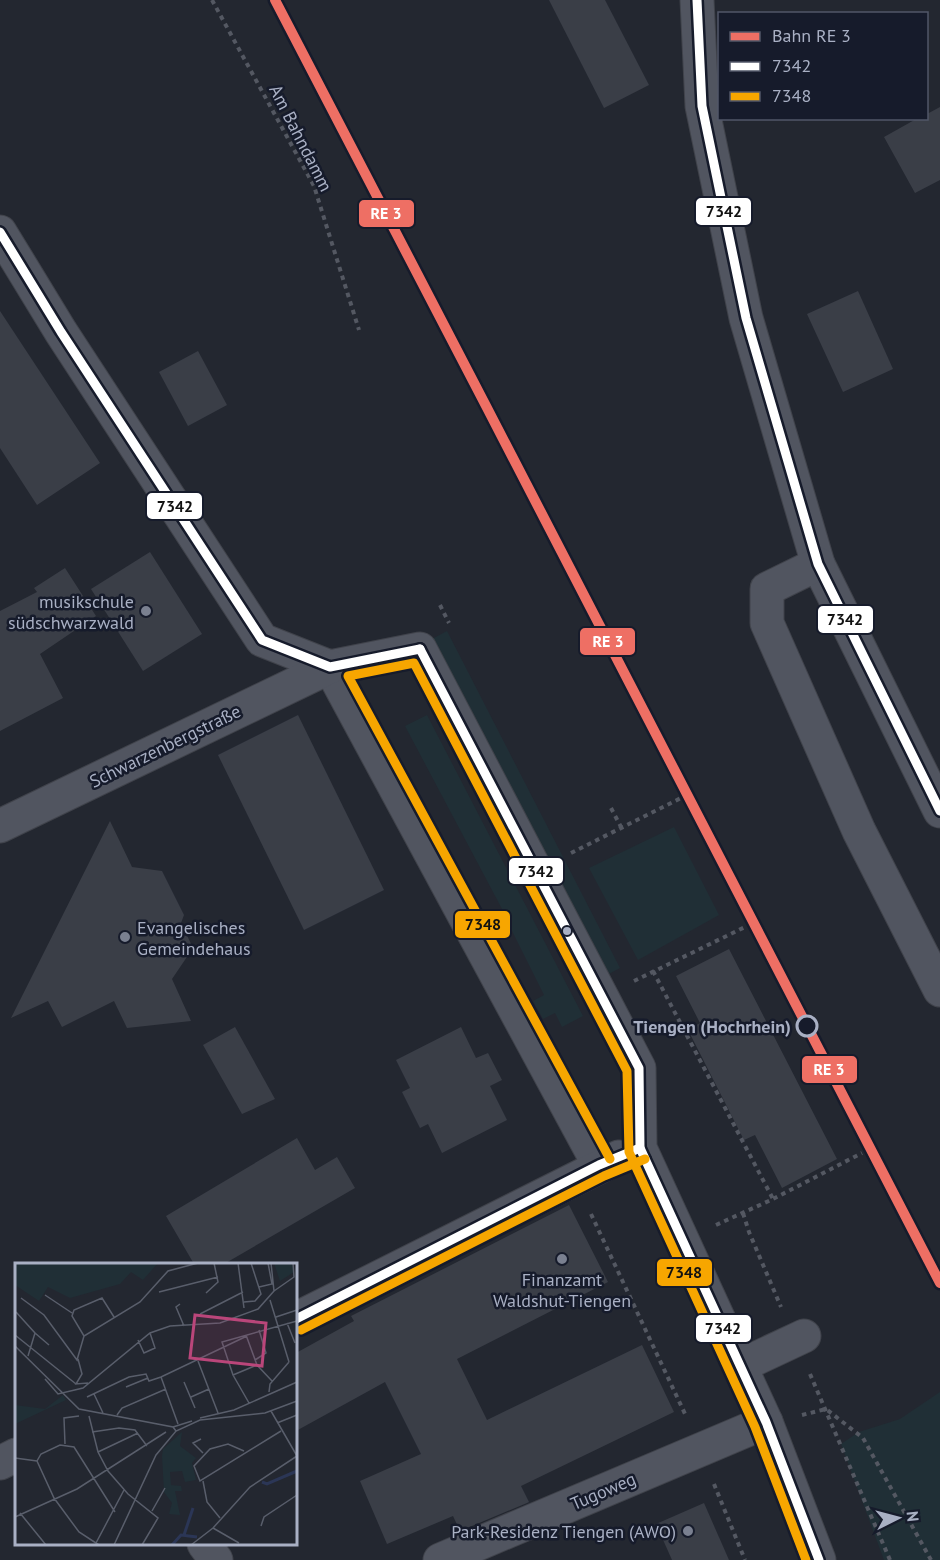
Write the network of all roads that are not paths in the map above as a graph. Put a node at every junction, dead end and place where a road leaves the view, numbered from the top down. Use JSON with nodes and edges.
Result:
{"nodes":[{"id":1,"x":697,"y":0,"type":"edge"},
{"id":2,"x":0,"y":232,"type":"edge"},
{"id":3,"x":818,"y":564,"type":"junction"},
{"id":4,"x":330,"y":667,"type":"junction"},
{"id":5,"x":940,"y":811,"type":"edge"},
{"id":6,"x":0,"y":826,"type":"edge"},
{"id":7,"x":940,"y":990,"type":"edge"},
{"id":8,"x":640,"y":1148,"type":"junction"},
{"id":9,"x":587,"y":1172,"type":"junction"},
{"id":10,"x":297,"y":1317,"type":"edge"},
{"id":11,"x":799,"y":1338,"type":"road end"},
{"id":12,"x":740,"y":1366,"type":"junction"},
{"id":13,"x":766,"y":1422,"type":"junction"},
{"id":14,"x":15,"y":1456,"type":"edge"},
{"id":15,"x":0,"y":1463,"type":"edge"},
{"id":16,"x":205,"y":1545,"type":"edge"},
{"id":17,"x":216,"y":1560,"type":"edge"},
{"id":18,"x":440,"y":1560,"type":"edge"},
{"id":19,"x":819,"y":1560,"type":"edge"}],
"edges":[{"from":1,"to":3,"type":"street"},
{"from":2,"to":4,"type":"street"},
{"from":3,"to":5,"type":"street"},
{"from":3,"to":7,"type":"street"},
{"from":4,"to":6,"type":"street","name":"Schwarzenbergstraße"},
{"from":4,"to":8,"type":"street","name":"Schwarzenbergstraße"},
{"from":4,"to":9,"type":"street"},
{"from":8,"to":9,"type":"street"},
{"from":8,"to":12,"type":"street"},
{"from":9,"to":10,"type":"street"},
{"from":11,"to":12,"type":"street"},
{"from":12,"to":13,"type":"street"},
{"from":13,"to":18,"type":"street","name":"Tugoweg"},
{"from":13,"to":19,"type":"street"},
{"from":14,"to":15,"type":"street"},
{"from":16,"to":17,"type":"street"}]}
